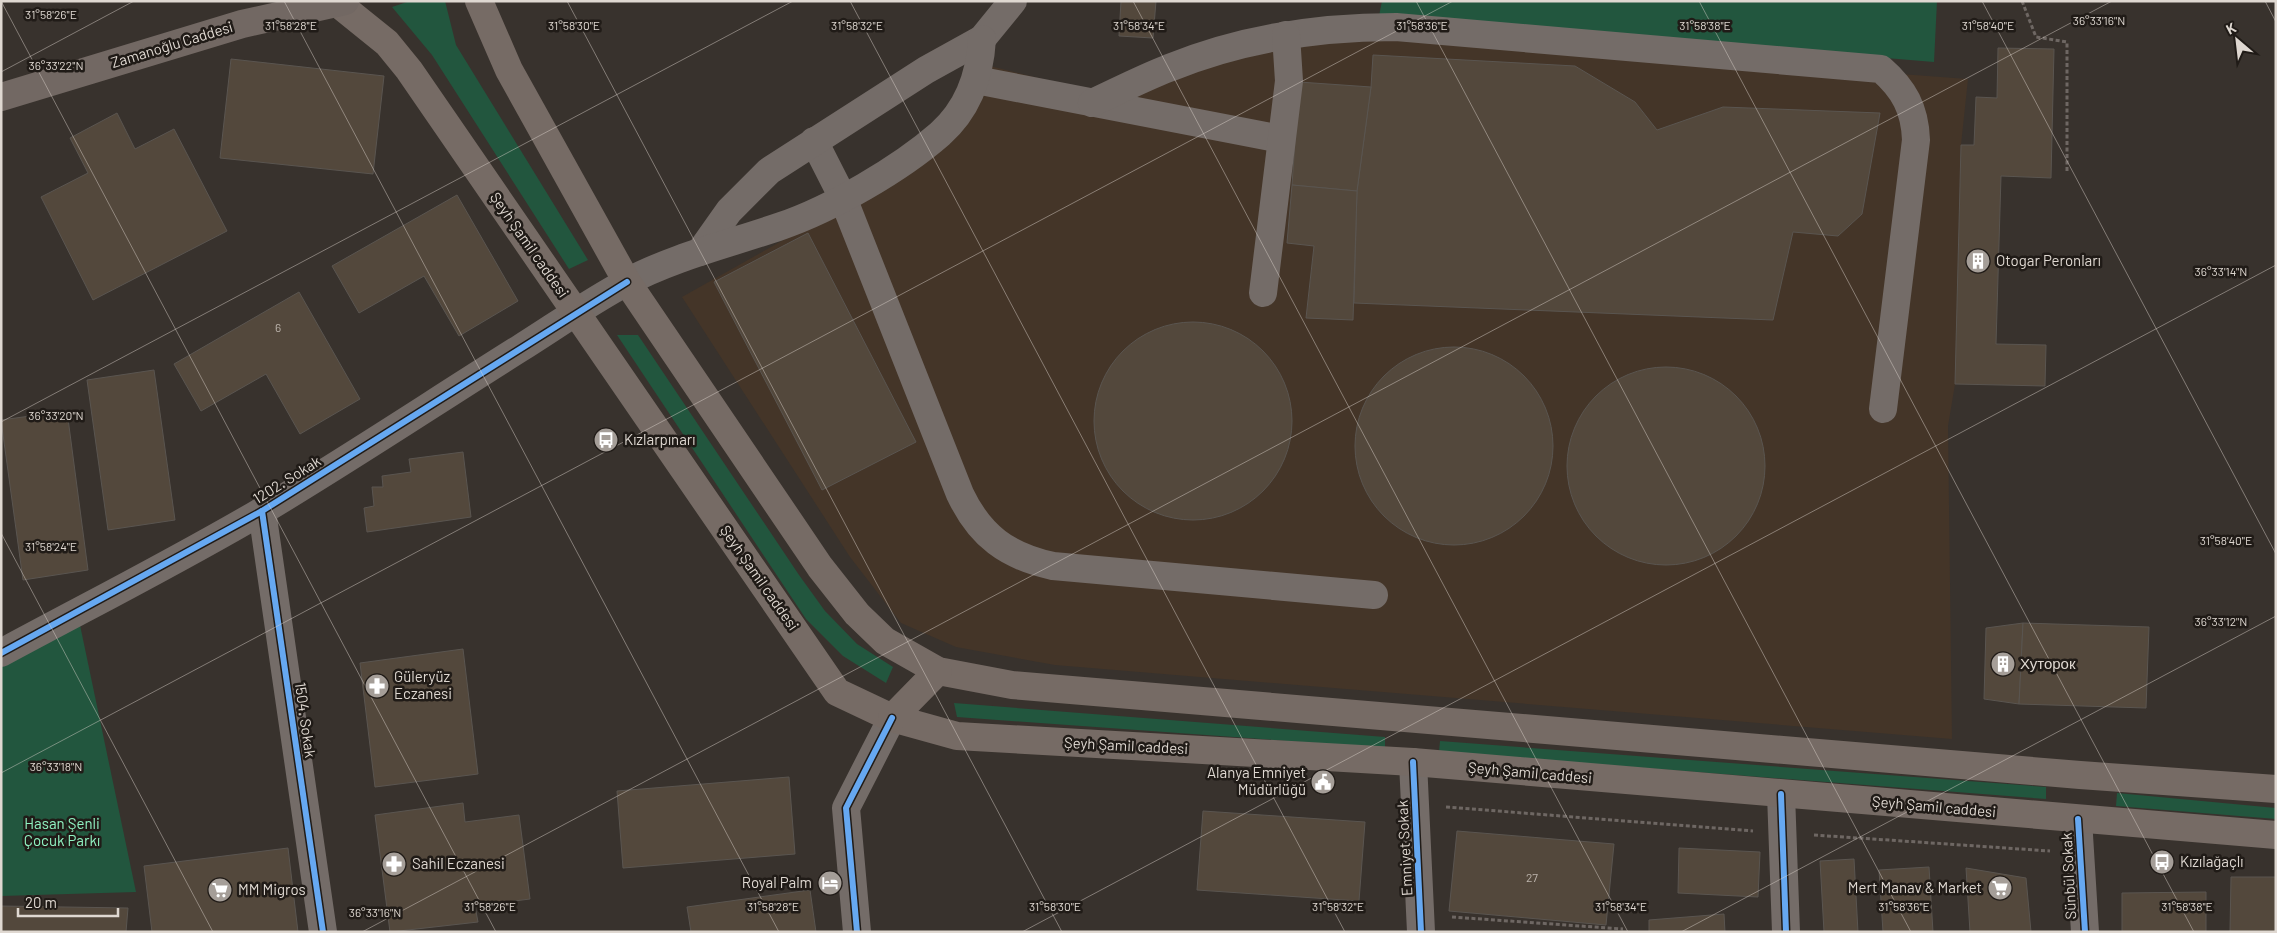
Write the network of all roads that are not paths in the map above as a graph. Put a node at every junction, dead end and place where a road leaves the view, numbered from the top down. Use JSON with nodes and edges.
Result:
{"nodes":[{"id":1,"x":478,"y":1,"type":"edge"},
{"id":2,"x":1013,"y":1,"type":"edge"},
{"id":3,"x":339,"y":2,"type":"edge"},
{"id":4,"x":1286,"y":34,"type":"junction"},
{"id":5,"x":982,"y":39,"type":"junction"},
{"id":6,"x":976,"y":80,"type":"junction"},
{"id":7,"x":1,"y":98,"type":"edge"},
{"id":8,"x":1092,"y":103,"type":"junction"},
{"id":9,"x":1282,"y":139,"type":"junction"},
{"id":10,"x":814,"y":141,"type":"junction"},
{"id":11,"x":843,"y":198,"type":"junction"},
{"id":12,"x":700,"y":252,"type":"junction"},
{"id":13,"x":627,"y":282,"type":"junction"},
{"id":14,"x":1263,"y":292,"type":"dead end"},
{"id":15,"x":576,"y":313,"type":"junction"},
{"id":16,"x":1883,"y":409,"type":"dead end"},
{"id":17,"x":262,"y":512,"type":"junction"},
{"id":18,"x":1374,"y":595,"type":"dead end"},
{"id":19,"x":1,"y":653,"type":"edge"},
{"id":20,"x":938,"y":671,"type":"junction"},
{"id":21,"x":892,"y":718,"type":"junction"},
{"id":22,"x":1414,"y":719,"type":"junction"},
{"id":23,"x":1413,"y":762,"type":"junction"},
{"id":24,"x":2080,"y":775,"type":"junction"},
{"id":25,"x":2276,"y":789,"type":"edge"},
{"id":26,"x":1781,"y":794,"type":"junction"},
{"id":27,"x":2078,"y":819,"type":"junction"},
{"id":28,"x":2276,"y":835,"type":"edge"},
{"id":29,"x":323,"y":932,"type":"edge"},
{"id":30,"x":857,"y":932,"type":"edge"},
{"id":31,"x":1421,"y":932,"type":"edge"},
{"id":32,"x":1786,"y":932,"type":"edge"},
{"id":33,"x":2085,"y":932,"type":"edge"}],
"edges":[{"from":1,"to":13,"type":"main road"},
{"from":2,"to":5,"type":"street"},
{"from":3,"to":7,"type":"highway","name":"Zamanoğlu Caddesi"},
{"from":3,"to":15,"type":"main road","name":"Şeyh Şamil caddesi"},
{"from":4,"to":8,"type":"street"},
{"from":4,"to":9,"type":"street"},
{"from":4,"to":16,"type":"street"},
{"from":5,"to":6,"type":"street","name":"1202. Sokak"},
{"from":5,"to":10,"type":"street"},
{"from":6,"to":8,"type":"street"},
{"from":6,"to":11,"type":"street","name":"1202. Sokak"},
{"from":8,"to":9,"type":"street"},
{"from":9,"to":14,"type":"street"},
{"from":10,"to":11,"type":"street"},
{"from":10,"to":12,"type":"street"},
{"from":11,"to":12,"type":"street","name":"1202. Sokak"},
{"from":11,"to":18,"type":"street"},
{"from":12,"to":13,"type":"street","name":"1202. Sokak"},
{"from":13,"to":15,"type":"street","name":"1202. Sokak"},
{"from":13,"to":20,"type":"main road"},
{"from":15,"to":17,"type":"street","name":"1202. Sokak"},
{"from":15,"to":21,"type":"main road","name":"Şeyh Şamil caddesi"},
{"from":17,"to":19,"type":"street","name":"1202. Sokak"},
{"from":17,"to":29,"type":"street","name":"1504. Sokak"},
{"from":20,"to":21,"type":"main road"},
{"from":20,"to":22,"type":"main road"},
{"from":21,"to":23,"type":"main road","name":"Şeyh Şamil caddesi"},
{"from":21,"to":30,"type":"street"},
{"from":22,"to":23,"type":"main road"},
{"from":22,"to":24,"type":"main road"},
{"from":23,"to":26,"type":"main road","name":"Şeyh Şamil caddesi"},
{"from":23,"to":31,"type":"street","name":"Emniyet Sokak"},
{"from":24,"to":25,"type":"main road"},
{"from":24,"to":27,"type":"main road"},
{"from":26,"to":27,"type":"main road","name":"Şeyh Şamil caddesi"},
{"from":26,"to":32,"type":"street"},
{"from":27,"to":28,"type":"main road","name":"Şeyh Şamil caddesi"},
{"from":27,"to":33,"type":"street","name":"Sünbül Sokak"}]}
